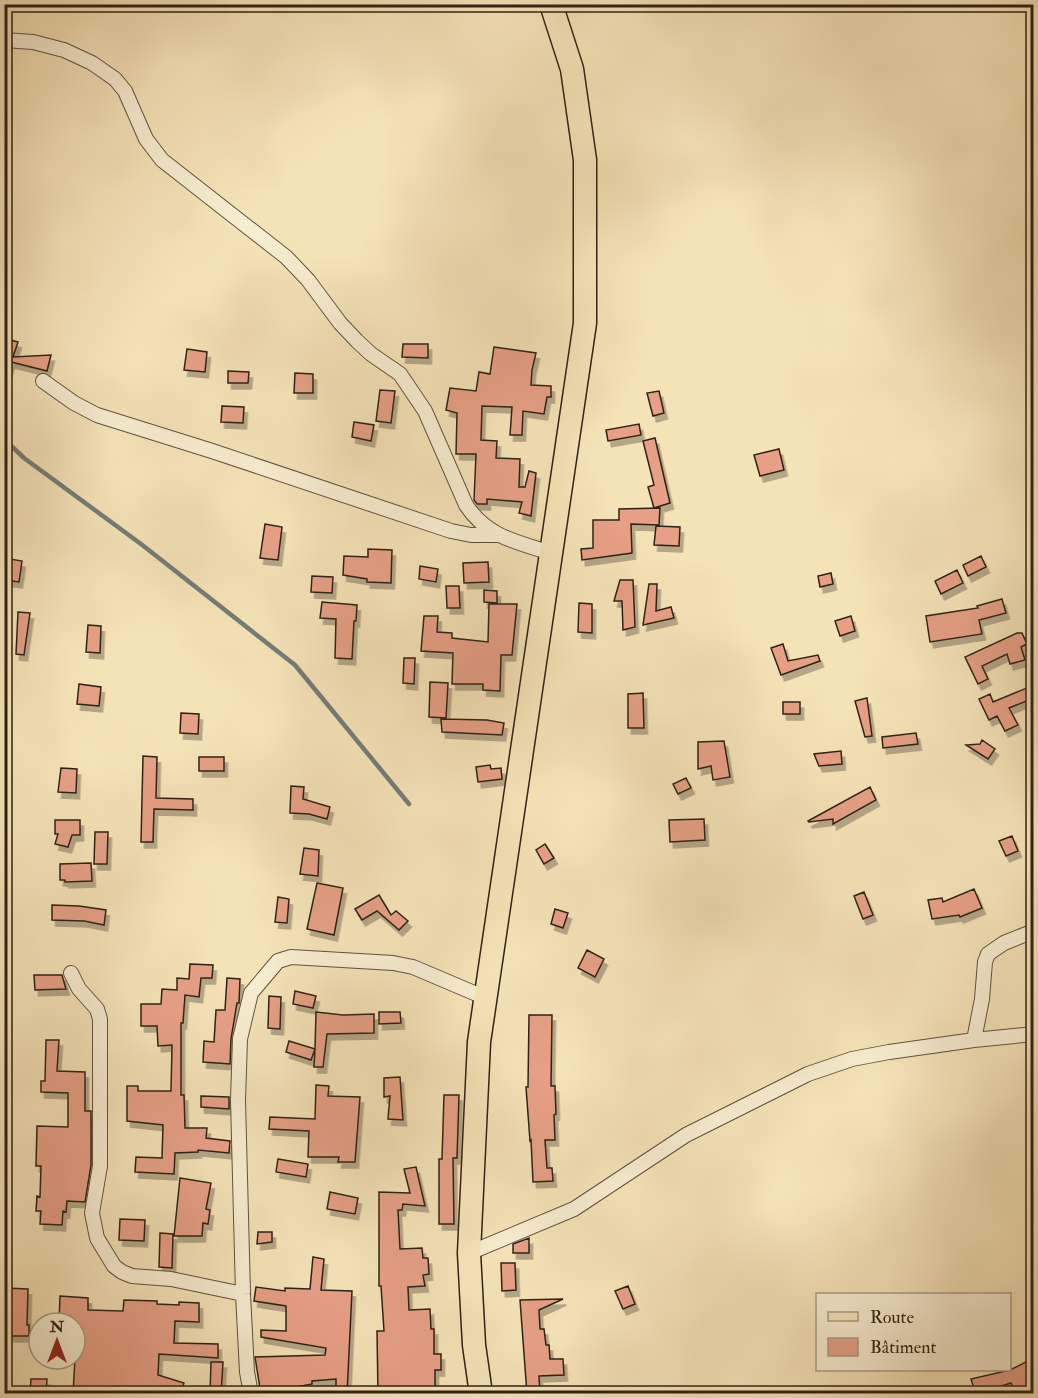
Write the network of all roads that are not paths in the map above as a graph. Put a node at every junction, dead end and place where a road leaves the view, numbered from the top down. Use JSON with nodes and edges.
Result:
{"nodes":[{"id":1,"x":550,"y":4,"type":"edge"},
{"id":2,"x":4,"y":40,"type":"edge"},
{"id":3,"x":43,"y":381,"type":"dead end"},
{"id":4,"x":497,"y":535,"type":"junction"},
{"id":5,"x":551,"y":553,"type":"junction"},
{"id":6,"x":1034,"y":931,"type":"edge"},
{"id":7,"x":71,"y":973,"type":"dead end"},
{"id":8,"x":486,"y":998,"type":"junction"},
{"id":9,"x":1034,"y":1034,"type":"edge"},
{"id":10,"x":974,"y":1040,"type":"junction"},
{"id":11,"x":469,"y":1253,"type":"junction"},
{"id":12,"x":243,"y":1294,"type":"junction"},
{"id":13,"x":251,"y":1394,"type":"edge"},
{"id":14,"x":481,"y":1394,"type":"edge"}],
"edges":[{"from":1,"to":5,"type":"main road"},
{"from":2,"to":4,"type":"street"},
{"from":3,"to":4,"type":"street"},
{"from":4,"to":5,"type":"street"},
{"from":5,"to":8,"type":"main road"},
{"from":6,"to":10,"type":"street"},
{"from":7,"to":12,"type":"street"},
{"from":8,"to":11,"type":"main road"},
{"from":8,"to":12,"type":"street"},
{"from":9,"to":10,"type":"street"},
{"from":10,"to":11,"type":"street"},
{"from":11,"to":14,"type":"main road"},
{"from":12,"to":13,"type":"street"}]}
